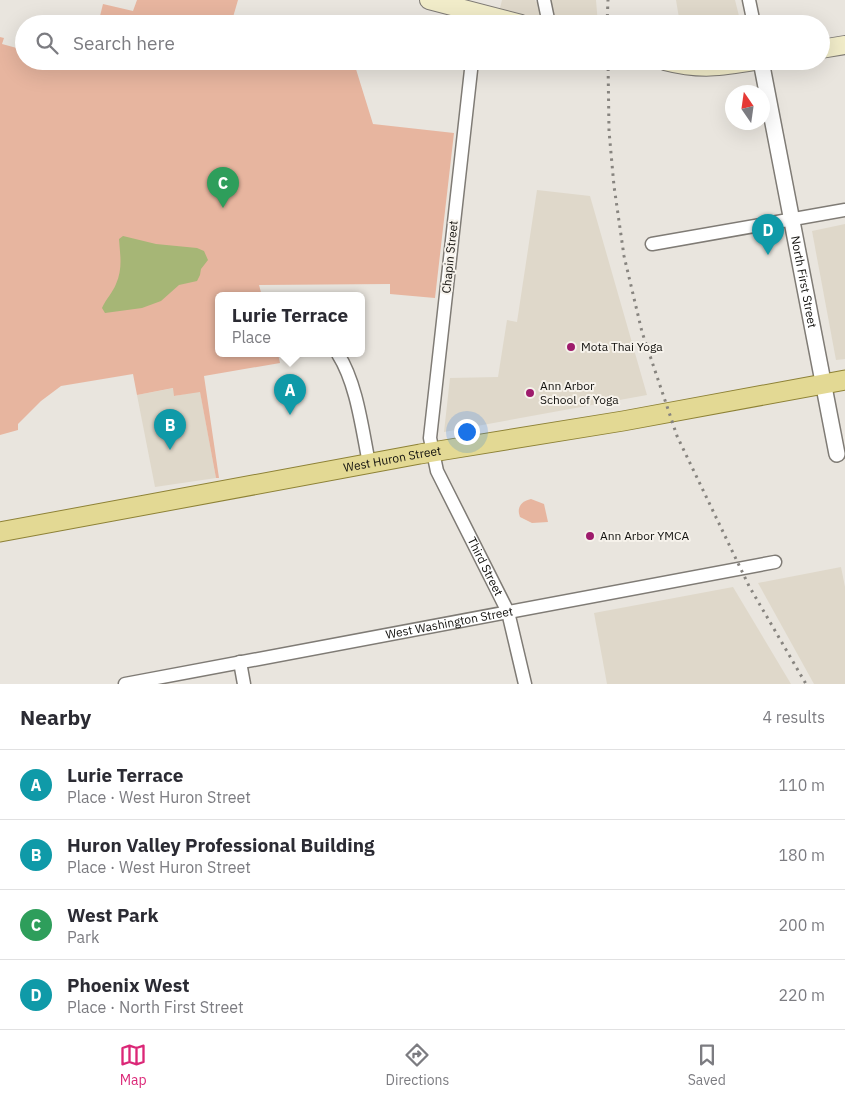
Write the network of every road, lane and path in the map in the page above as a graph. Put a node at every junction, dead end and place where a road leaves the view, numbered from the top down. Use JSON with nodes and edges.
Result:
{"nodes":[{"id":1,"x":429,"y":0,"type":"edge"},
{"id":2,"x":544,"y":0,"type":"edge"},
{"id":3,"x":749,"y":0,"type":"edge"},
{"id":4,"x":469,"y":15,"type":"edge"},
{"id":5,"x":547,"y":15,"type":"edge"},
{"id":6,"x":752,"y":15,"type":"edge"},
{"id":7,"x":845,"y":45,"type":"edge"},
{"id":8,"x":830,"y":48,"type":"edge"},
{"id":9,"x":471,"y":70,"type":"edge"},
{"id":10,"x":763,"y":70,"type":"edge"},
{"id":11,"x":845,"y":210,"type":"edge"},
{"id":12,"x":791,"y":220,"type":"junction"},
{"id":13,"x":652,"y":244,"type":"dead end"},
{"id":14,"x":340,"y":357,"type":"edge"},
{"id":15,"x":845,"y":380,"type":"edge"},
{"id":16,"x":824,"y":384,"type":"junction"},
{"id":17,"x":432,"y":452,"type":"junction"},
{"id":18,"x":838,"y":454,"type":"dead end"},
{"id":19,"x":369,"y":463,"type":"junction"},
{"id":20,"x":0,"y":532,"type":"edge"},
{"id":21,"x":775,"y":562,"type":"dead end"},
{"id":22,"x":508,"y":612,"type":"junction"},
{"id":23,"x":240,"y":662,"type":"junction"},
{"id":24,"x":125,"y":684,"type":"edge"},
{"id":25,"x":244,"y":684,"type":"edge"},
{"id":26,"x":525,"y":684,"type":"edge"}],
"edges":[{"from":1,"to":4,"type":"main road"},
{"from":2,"to":5,"type":"street"},
{"from":3,"to":6,"type":"street"},
{"from":7,"to":8,"type":"main road"},
{"from":9,"to":17,"type":"street","name":"Chapin Street"},
{"from":10,"to":12,"type":"street","name":"North First Street"},
{"from":11,"to":12,"type":"street"},
{"from":12,"to":13,"type":"street"},
{"from":12,"to":16,"type":"street","name":"North First Street"},
{"from":14,"to":19,"type":"street"},
{"from":15,"to":16,"type":"main road","name":"West Huron Street"},
{"from":16,"to":17,"type":"main road","name":"West Huron Street"},
{"from":16,"to":18,"type":"street","name":"North First Street"},
{"from":17,"to":19,"type":"main road","name":"West Huron Street"},
{"from":17,"to":22,"type":"street","name":"Third Street"},
{"from":19,"to":20,"type":"main road","name":"West Huron Street"},
{"from":21,"to":22,"type":"street","name":"West Washington Street"},
{"from":22,"to":23,"type":"street","name":"West Washington Street"},
{"from":22,"to":26,"type":"street","name":"Third Street"},
{"from":23,"to":24,"type":"street","name":"West Washington Street"},
{"from":23,"to":25,"type":"street"}]}
